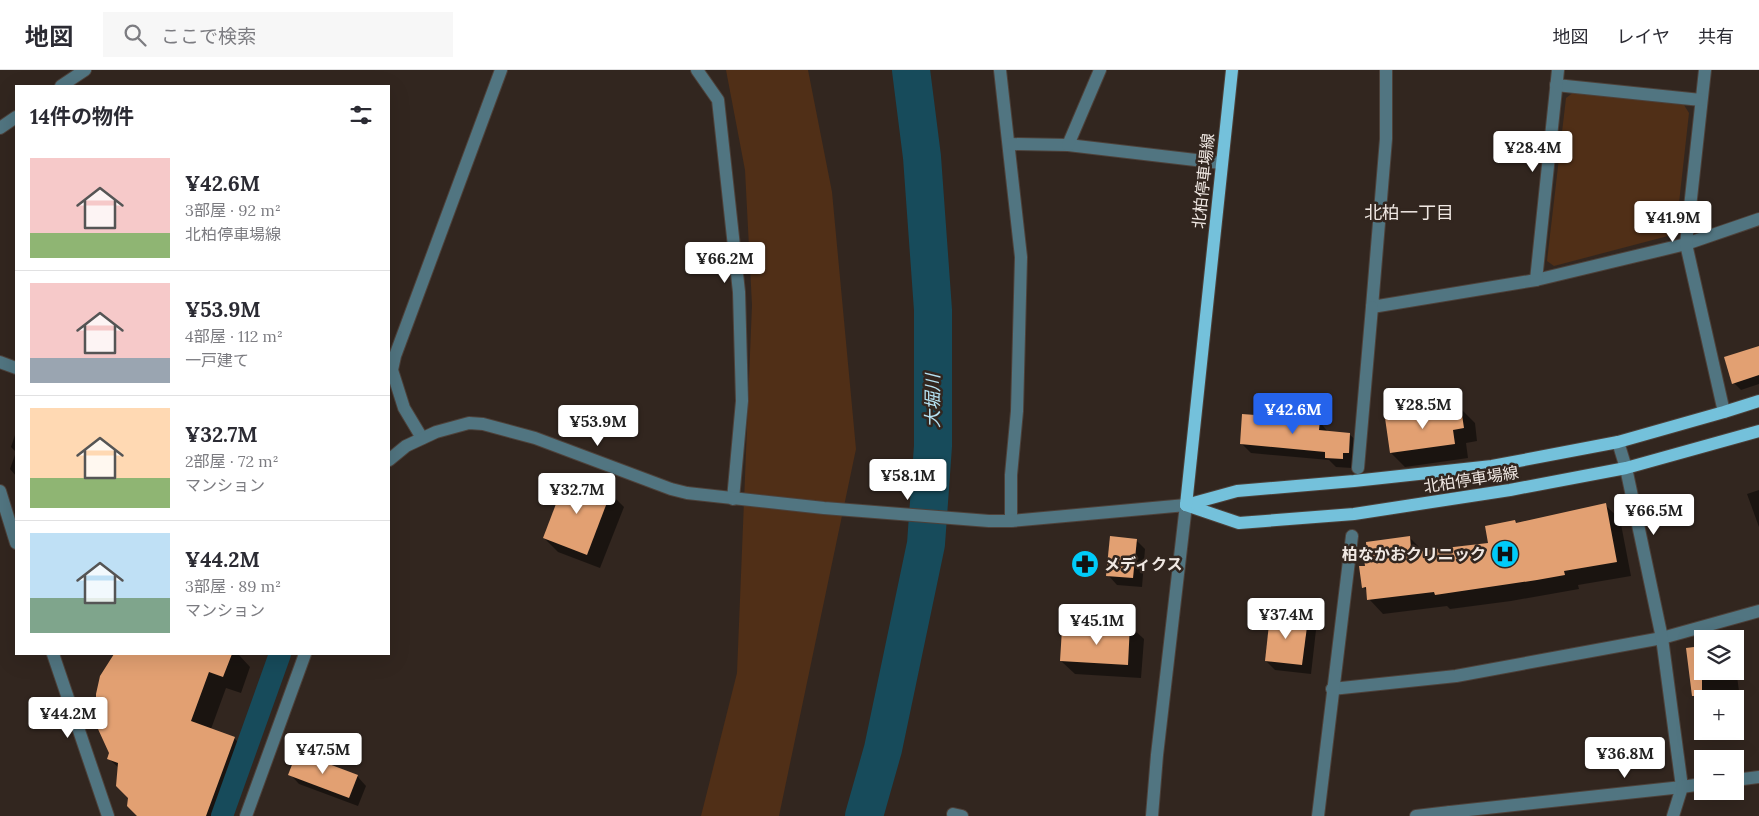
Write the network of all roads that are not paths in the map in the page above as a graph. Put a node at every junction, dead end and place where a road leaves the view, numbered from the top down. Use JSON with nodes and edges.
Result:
{"nodes":[{"id":1,"x":85,"y":70,"type":"edge"},
{"id":2,"x":501,"y":70,"type":"edge"},
{"id":3,"x":697,"y":70,"type":"edge"},
{"id":4,"x":1000,"y":70,"type":"edge"},
{"id":5,"x":1100,"y":70,"type":"edge"},
{"id":6,"x":1232,"y":70,"type":"edge"},
{"id":7,"x":1386,"y":70,"type":"edge"},
{"id":8,"x":1558,"y":70,"type":"edge"},
{"id":9,"x":1705,"y":70,"type":"edge"},
{"id":10,"x":62,"y":85,"type":"edge"},
{"id":11,"x":1556,"y":85,"type":"junction"},
{"id":12,"x":1701,"y":100,"type":"junction"},
{"id":13,"x":15,"y":118,"type":"edge"},
{"id":14,"x":0,"y":128,"type":"edge"},
{"id":15,"x":1009,"y":144,"type":"junction"},
{"id":16,"x":1068,"y":145,"type":"junction"},
{"id":17,"x":1221,"y":163,"type":"junction"},
{"id":18,"x":1759,"y":219,"type":"edge"},
{"id":19,"x":1686,"y":244,"type":"junction"},
{"id":20,"x":1536,"y":280,"type":"junction"},
{"id":21,"x":1372,"y":307,"type":"junction"},
{"id":22,"x":0,"y":362,"type":"edge"},
{"id":23,"x":15,"y":368,"type":"edge"},
{"id":24,"x":1759,"y":401,"type":"edge"},
{"id":25,"x":1724,"y":412,"type":"junction"},
{"id":26,"x":1759,"y":431,"type":"edge"},
{"id":27,"x":422,"y":438,"type":"junction"},
{"id":28,"x":1618,"y":442,"type":"junction"},
{"id":29,"x":390,"y":459,"type":"edge"},
{"id":30,"x":1358,"y":468,"type":"dead end"},
{"id":31,"x":1626,"y":468,"type":"junction"},
{"id":32,"x":0,"y":491,"type":"edge"},
{"id":33,"x":733,"y":499,"type":"junction"},
{"id":34,"x":1186,"y":505,"type":"junction"},
{"id":35,"x":1011,"y":521,"type":"junction"},
{"id":36,"x":1352,"y":536,"type":"dead end"},
{"id":37,"x":15,"y":540,"type":"edge"},
{"id":38,"x":1759,"y":611,"type":"edge"},
{"id":39,"x":1662,"y":638,"type":"junction"},
{"id":40,"x":53,"y":655,"type":"edge"},
{"id":41,"x":305,"y":655,"type":"edge"},
{"id":42,"x":1332,"y":689,"type":"junction"},
{"id":43,"x":1759,"y":777,"type":"edge"},
{"id":44,"x":1744,"y":779,"type":"edge"},
{"id":45,"x":1694,"y":785,"type":"edge"},
{"id":46,"x":1682,"y":787,"type":"junction"},
{"id":47,"x":1450,"y":814,"type":"edge"},
{"id":48,"x":108,"y":816,"type":"edge"},
{"id":49,"x":246,"y":816,"type":"edge"},
{"id":50,"x":1152,"y":816,"type":"edge"},
{"id":51,"x":1318,"y":816,"type":"edge"},
{"id":52,"x":1416,"y":816,"type":"edge"},
{"id":53,"x":1673,"y":816,"type":"edge"}],
"edges":[{"from":1,"to":10,"type":"street"},
{"from":2,"to":27,"type":"street"},
{"from":3,"to":33,"type":"street"},
{"from":4,"to":15,"type":"street"},
{"from":5,"to":16,"type":"street"},
{"from":6,"to":17,"type":"main road","name":"北柏停車場線"},
{"from":7,"to":21,"type":"street"},
{"from":8,"to":11,"type":"street"},
{"from":9,"to":12,"type":"street"},
{"from":11,"to":12,"type":"street"},
{"from":11,"to":20,"type":"street"},
{"from":12,"to":19,"type":"street"},
{"from":13,"to":14,"type":"street"},
{"from":15,"to":16,"type":"street"},
{"from":15,"to":35,"type":"street"},
{"from":16,"to":17,"type":"street"},
{"from":17,"to":34,"type":"main road","name":"北柏停車場線"},
{"from":18,"to":19,"type":"street"},
{"from":19,"to":20,"type":"street"},
{"from":19,"to":25,"type":"street"},
{"from":20,"to":21,"type":"street"},
{"from":21,"to":30,"type":"street"},
{"from":22,"to":23,"type":"street"},
{"from":24,"to":25,"type":"main road","name":"北柏停車場線"},
{"from":25,"to":28,"type":"main road","name":"北柏停車場線"},
{"from":26,"to":31,"type":"main road","name":"北柏停車場線"},
{"from":27,"to":29,"type":"street"},
{"from":27,"to":33,"type":"street"},
{"from":28,"to":31,"type":"street"},
{"from":28,"to":34,"type":"main road","name":"北柏停車場線"},
{"from":31,"to":34,"type":"main road","name":"北柏停車場線"},
{"from":31,"to":39,"type":"street"},
{"from":32,"to":37,"type":"street"},
{"from":33,"to":35,"type":"street"},
{"from":34,"to":35,"type":"street"},
{"from":34,"to":50,"type":"street"},
{"from":36,"to":42,"type":"street"},
{"from":38,"to":39,"type":"street"},
{"from":39,"to":42,"type":"street"},
{"from":39,"to":46,"type":"street"},
{"from":40,"to":48,"type":"street"},
{"from":41,"to":49,"type":"street"},
{"from":42,"to":51,"type":"street"},
{"from":43,"to":44,"type":"street"},
{"from":45,"to":46,"type":"street"},
{"from":46,"to":47,"type":"street"},
{"from":46,"to":53,"type":"street"},
{"from":47,"to":52,"type":"street"}]}
